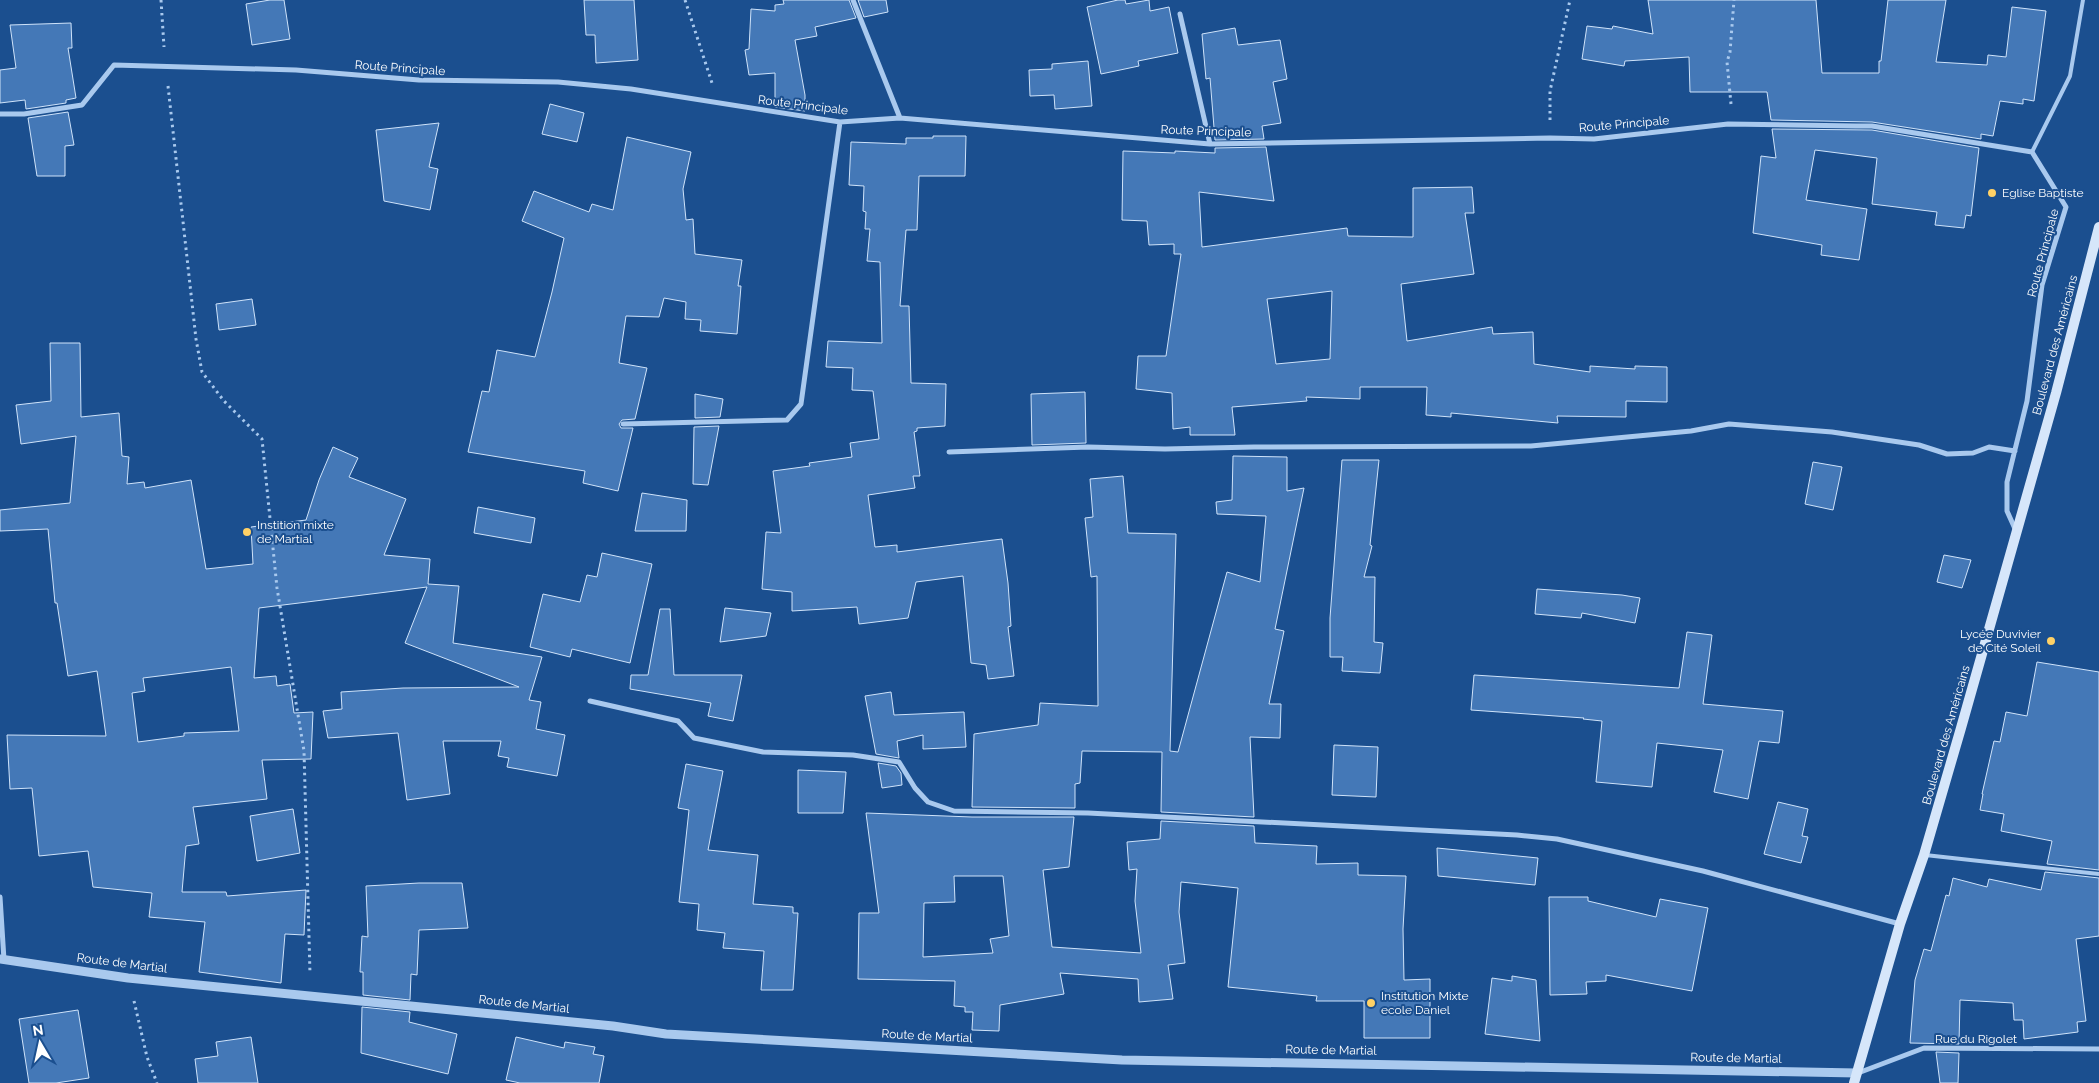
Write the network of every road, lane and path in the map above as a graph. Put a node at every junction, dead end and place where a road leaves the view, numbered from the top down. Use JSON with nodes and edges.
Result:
{"nodes":[{"id":1,"x":161,"y":0,"type":"edge"},
{"id":2,"x":685,"y":0,"type":"edge"},
{"id":3,"x":853,"y":0,"type":"edge"},
{"id":4,"x":1570,"y":0,"type":"edge"},
{"id":5,"x":1734,"y":0,"type":"edge"},
{"id":6,"x":2083,"y":0,"type":"edge"},
{"id":7,"x":1180,"y":14,"type":"dead end"},
{"id":8,"x":165,"y":66,"type":"junction"},
{"id":9,"x":720,"y":105,"type":"junction"},
{"id":10,"x":0,"y":114,"type":"edge"},
{"id":11,"x":900,"y":118,"type":"junction"},
{"id":12,"x":840,"y":122,"type":"junction"},
{"id":13,"x":1728,"y":124,"type":"junction"},
{"id":14,"x":1550,"y":138,"type":"junction"},
{"id":15,"x":1210,"y":144,"type":"junction"},
{"id":16,"x":2032,"y":152,"type":"junction"},
{"id":17,"x":2099,"y":227,"type":"edge"},
{"id":18,"x":2099,"y":254,"type":"edge"},
{"id":19,"x":2090,"y":262,"type":"junction"},
{"id":20,"x":623,"y":424,"type":"dead end"},
{"id":21,"x":2015,"y":451,"type":"junction"},
{"id":22,"x":949,"y":452,"type":"dead end"},
{"id":23,"x":2017,"y":534,"type":"junction"},
{"id":24,"x":590,"y":701,"type":"dead end"},
{"id":25,"x":1924,"y":855,"type":"junction"},
{"id":26,"x":2099,"y":874,"type":"edge"},
{"id":27,"x":0,"y":898,"type":"edge"},
{"id":28,"x":1900,"y":924,"type":"junction"},
{"id":29,"x":2,"y":959,"type":"edge"},
{"id":30,"x":128,"y":978,"type":"junction"},
{"id":31,"x":310,"y":995,"type":"junction"},
{"id":32,"x":2099,"y":1049,"type":"edge"},
{"id":33,"x":1856,"y":1078,"type":"edge"},
{"id":34,"x":156,"y":1083,"type":"edge"}],
"edges":[{"from":1,"to":8,"type":"path"},
{"from":2,"to":9,"type":"path"},
{"from":3,"to":11,"type":"street"},
{"from":4,"to":14,"type":"path"},
{"from":5,"to":13,"type":"path"},
{"from":6,"to":16,"type":"lane"},
{"from":7,"to":15,"type":"street"},
{"from":8,"to":9,"type":"street","name":"Route Principale"},
{"from":8,"to":10,"type":"street","name":"Route Principale"},
{"from":8,"to":31,"type":"path"},
{"from":9,"to":12,"type":"street","name":"Route Principale"},
{"from":11,"to":12,"type":"street","name":"Route Principale"},
{"from":11,"to":15,"type":"street","name":"Route Principale"},
{"from":12,"to":20,"type":"street"},
{"from":13,"to":14,"type":"street","name":"Route Principale"},
{"from":13,"to":16,"type":"street","name":"Route Principale"},
{"from":14,"to":15,"type":"street","name":"Route Principale"},
{"from":16,"to":21,"type":"street","name":"Route Principale"},
{"from":17,"to":19,"type":"main road","name":"Boulevard des Américains"},
{"from":18,"to":19,"type":"main road"},
{"from":19,"to":23,"type":"main road","name":"Boulevard des Américains"},
{"from":21,"to":22,"type":"street"},
{"from":21,"to":23,"type":"street","name":"Route Principale"},
{"from":23,"to":25,"type":"main road","name":"Boulevard des Américains"},
{"from":24,"to":28,"type":"street"},
{"from":25,"to":26,"type":"lane"},
{"from":25,"to":28,"type":"main road","name":"Boulevard des Américains"},
{"from":27,"to":29,"type":"street"},
{"from":28,"to":33,"type":"main road","name":"Boulevard des Américains"},
{"from":29,"to":30,"type":"street","name":"Route de Martial"},
{"from":30,"to":31,"type":"street","name":"Route de Martial"},
{"from":30,"to":34,"type":"path"},
{"from":31,"to":33,"type":"street","name":"Route de Martial"},
{"from":32,"to":33,"type":"street","name":"Rue du Rigolet"}]}
